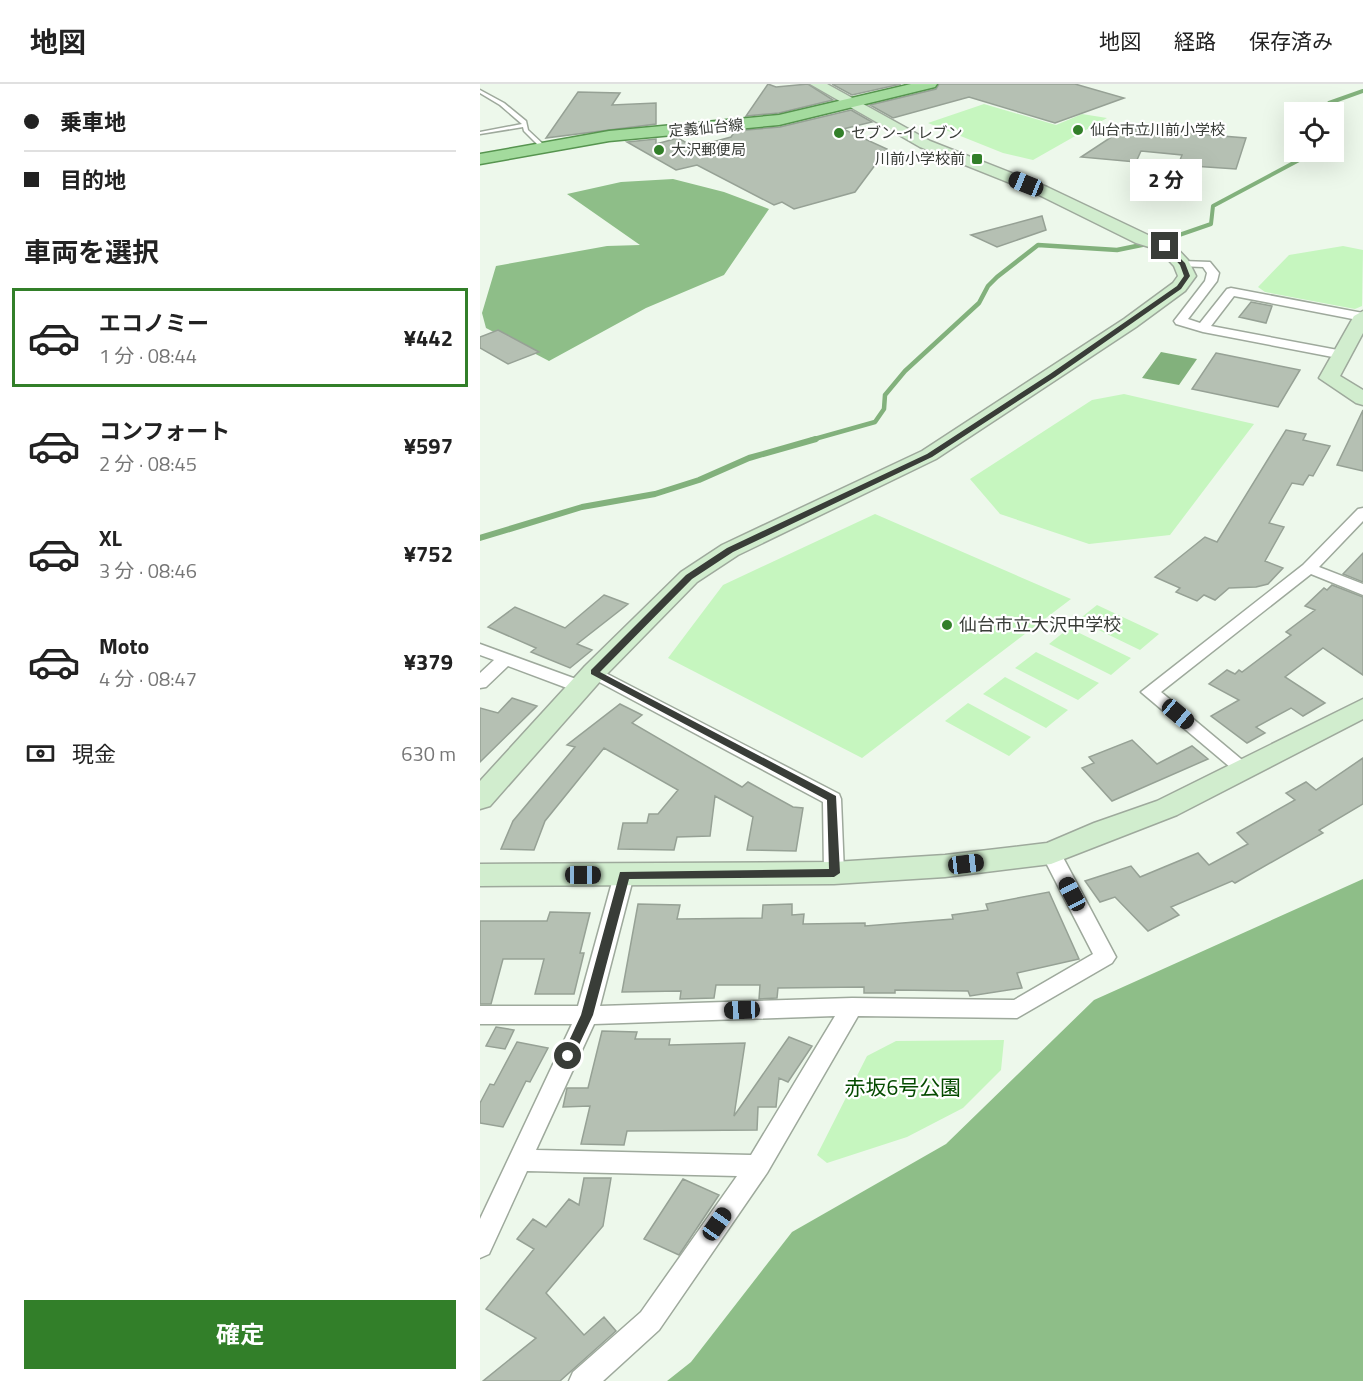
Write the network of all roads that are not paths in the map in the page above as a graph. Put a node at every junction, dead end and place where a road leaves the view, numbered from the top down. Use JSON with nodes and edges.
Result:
{"nodes":[{"id":1,"x":817,"y":84,"type":"edge"},
{"id":2,"x":930,"y":84,"type":"edge"},
{"id":3,"x":480,"y":91,"type":"edge"},
{"id":4,"x":850,"y":104,"type":"junction"},
{"id":5,"x":525,"y":125,"type":"junction"},
{"id":6,"x":480,"y":133,"type":"edge"},
{"id":7,"x":542,"y":146,"type":"junction"},
{"id":8,"x":480,"y":159,"type":"edge"},
{"id":9,"x":1182,"y":264,"type":"junction"},
{"id":10,"x":1363,"y":316,"type":"edge"},
{"id":11,"x":1203,"y":328,"type":"junction"},
{"id":12,"x":1343,"y":354,"type":"junction"},
{"id":13,"x":1363,"y":399,"type":"edge"},
{"id":14,"x":1362,"y":515,"type":"edge"},
{"id":15,"x":1309,"y":568,"type":"junction"},
{"id":16,"x":1363,"y":590,"type":"edge"},
{"id":17,"x":480,"y":649,"type":"edge"},
{"id":18,"x":505,"y":659,"type":"junction"},
{"id":19,"x":587,"y":680,"type":"junction"},
{"id":20,"x":480,"y":683,"type":"edge"},
{"id":21,"x":1363,"y":708,"type":"edge"},
{"id":22,"x":1244,"y":770,"type":"junction"},
{"id":23,"x":480,"y":799,"type":"edge"},
{"id":24,"x":1051,"y":853,"type":"junction"},
{"id":25,"x":834,"y":873,"type":"junction"},
{"id":26,"x":480,"y":875,"type":"edge"},
{"id":27,"x":624,"y":875,"type":"junction"},
{"id":28,"x":852,"y":1006,"type":"junction"},
{"id":29,"x":480,"y":1015,"type":"edge"},
{"id":30,"x":587,"y":1015,"type":"junction"},
{"id":31,"x":519,"y":1160,"type":"junction"},
{"id":32,"x":758,"y":1166,"type":"junction"},
{"id":33,"x":480,"y":1246,"type":"edge"},
{"id":34,"x":583,"y":1381,"type":"edge"}],
"edges":[{"from":1,"to":4,"type":"street"},
{"from":2,"to":4,"type":"main road","name":"定義仙台線"},
{"from":3,"to":5,"type":"lane"},
{"from":4,"to":7,"type":"main road","name":"定義仙台線"},
{"from":4,"to":9,"type":"street"},
{"from":5,"to":6,"type":"lane"},
{"from":5,"to":7,"type":"lane"},
{"from":7,"to":8,"type":"main road","name":"定義仙台線"},
{"from":9,"to":11,"type":"street"},
{"from":9,"to":19,"type":"street"},
{"from":10,"to":11,"type":"street"},
{"from":10,"to":12,"type":"street"},
{"from":11,"to":12,"type":"street"},
{"from":12,"to":13,"type":"street"},
{"from":14,"to":15,"type":"street"},
{"from":15,"to":16,"type":"street"},
{"from":15,"to":22,"type":"street"},
{"from":17,"to":18,"type":"street"},
{"from":18,"to":19,"type":"street"},
{"from":18,"to":20,"type":"street"},
{"from":19,"to":23,"type":"street"},
{"from":19,"to":25,"type":"street"},
{"from":21,"to":22,"type":"street"},
{"from":22,"to":24,"type":"street"},
{"from":24,"to":25,"type":"street"},
{"from":24,"to":28,"type":"street"},
{"from":25,"to":27,"type":"street"},
{"from":26,"to":27,"type":"street"},
{"from":27,"to":30,"type":"street"},
{"from":28,"to":30,"type":"street"},
{"from":28,"to":32,"type":"street"},
{"from":29,"to":30,"type":"street"},
{"from":30,"to":31,"type":"street"},
{"from":31,"to":32,"type":"street"},
{"from":31,"to":33,"type":"street"},
{"from":32,"to":34,"type":"street"}]}
